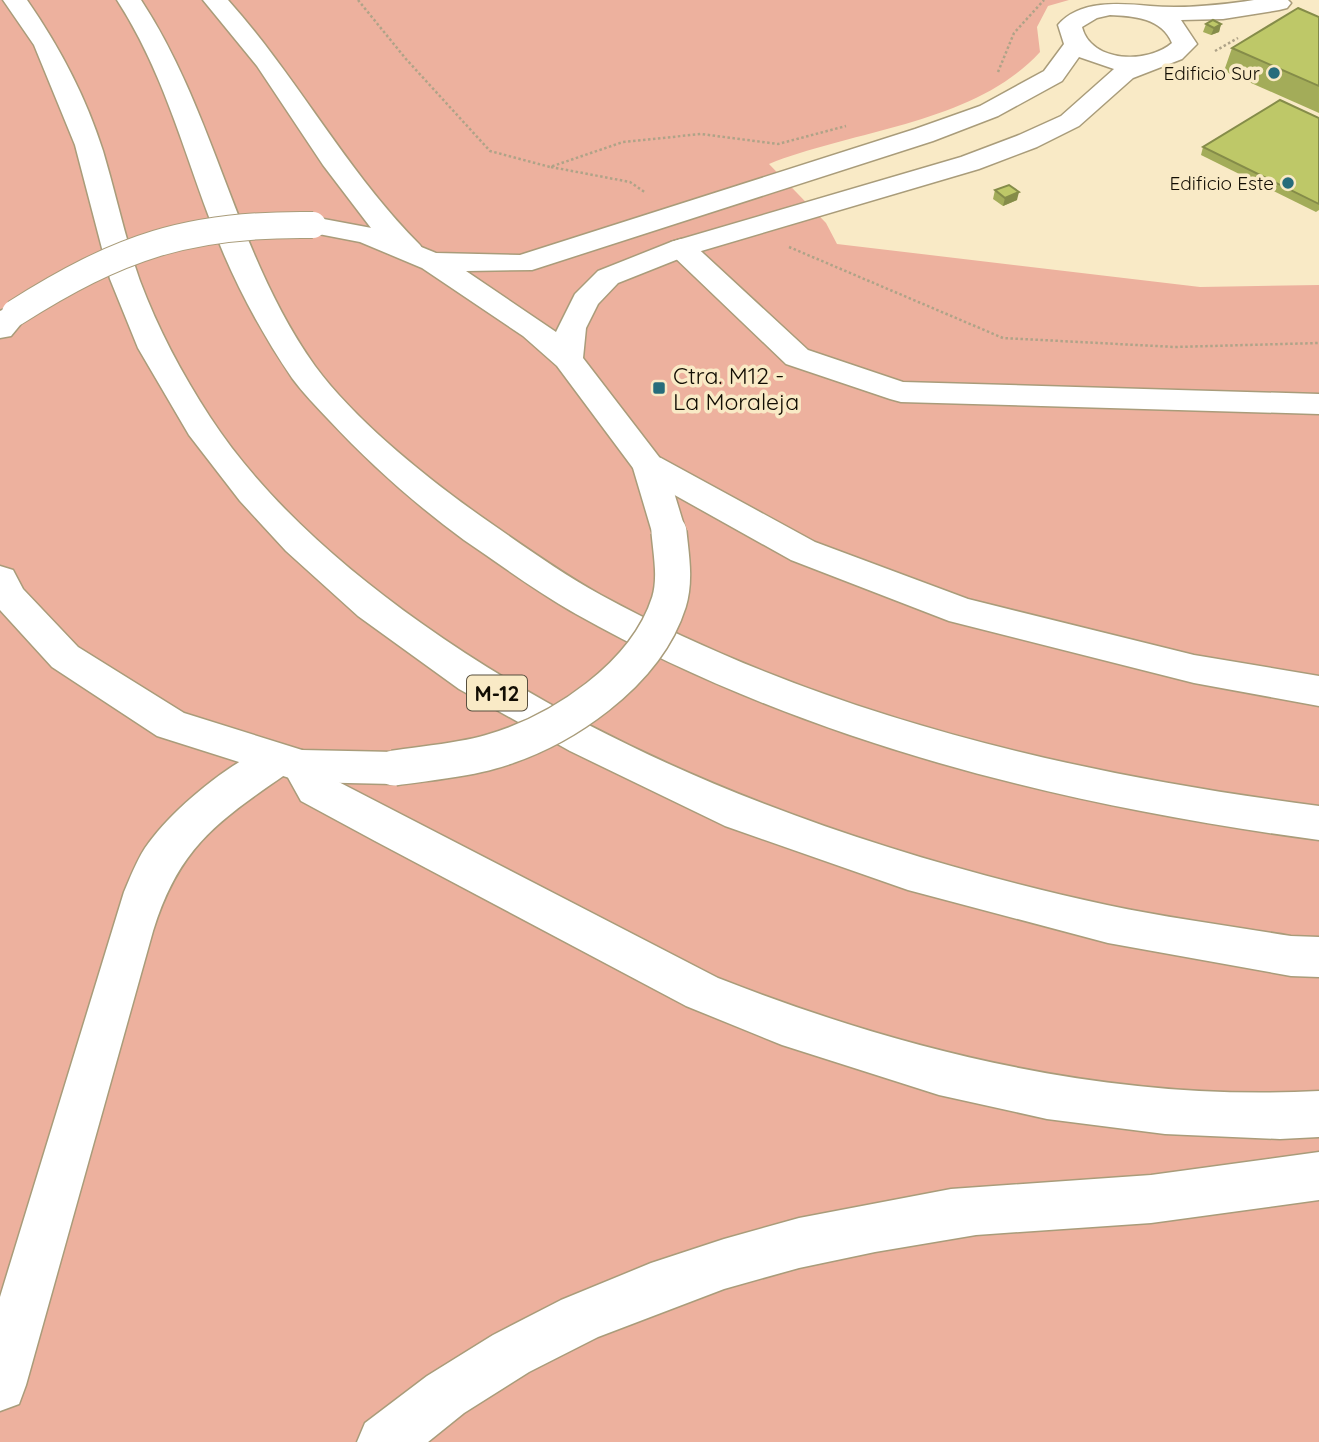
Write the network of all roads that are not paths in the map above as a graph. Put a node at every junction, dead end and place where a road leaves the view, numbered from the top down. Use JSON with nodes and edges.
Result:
{"nodes":[{"id":1,"x":15,"y":0,"type":"edge"},
{"id":2,"x":129,"y":0,"type":"edge"},
{"id":3,"x":215,"y":0,"type":"edge"},
{"id":4,"x":1281,"y":1,"type":"edge"},
{"id":5,"x":1150,"y":13,"type":"junction"},
{"id":6,"x":1230,"y":33,"type":"dead end"},
{"id":7,"x":1076,"y":44,"type":"junction"},
{"id":8,"x":1207,"y":44,"type":"dead end"},
{"id":9,"x":1178,"y":54,"type":"junction"},
{"id":10,"x":1145,"y":64,"type":"junction"},
{"id":11,"x":681,"y":248,"type":"junction"},
{"id":12,"x":421,"y":257,"type":"junction"},
{"id":13,"x":7,"y":321,"type":"edge"},
{"id":14,"x":568,"y":359,"type":"junction"},
{"id":15,"x":1319,"y":404,"type":"edge"},
{"id":16,"x":649,"y":466,"type":"junction"},
{"id":17,"x":0,"y":579,"type":"edge"},
{"id":18,"x":1319,"y":691,"type":"edge"},
{"id":19,"x":289,"y":763,"type":"junction"},
{"id":20,"x":1319,"y":822,"type":"edge"},
{"id":21,"x":1319,"y":957,"type":"edge"},
{"id":22,"x":1319,"y":1114,"type":"edge"},
{"id":23,"x":1319,"y":1176,"type":"edge"},
{"id":24,"x":0,"y":1385,"type":"edge"},
{"id":25,"x":384,"y":1442,"type":"edge"}],
"edges":[{"from":1,"to":21,"type":"main road","number":"M-12"},
{"from":2,"to":20,"type":"main road"},
{"from":3,"to":12,"type":"main road"},
{"from":4,"to":5,"type":"main road"},
{"from":4,"to":6,"type":"main road"},
{"from":5,"to":7,"type":"main road"},
{"from":5,"to":9,"type":"main road"},
{"from":7,"to":10,"type":"main road"},
{"from":7,"to":12,"type":"main road"},
{"from":8,"to":9,"type":"main road"},
{"from":9,"to":10,"type":"main road"},
{"from":10,"to":11,"type":"main road"},
{"from":11,"to":14,"type":"main road"},
{"from":11,"to":15,"type":"main road"},
{"from":12,"to":13,"type":"main road","bridge":true},
{"from":12,"to":14,"type":"main road"},
{"from":14,"to":16,"type":"main road"},
{"from":16,"to":18,"type":"main road"},
{"from":16,"to":19,"type":"main road","bridge":true},
{"from":17,"to":19,"type":"main road"},
{"from":19,"to":22,"type":"main road"},
{"from":19,"to":24,"type":"main road"},
{"from":23,"to":25,"type":"main road"}]}
